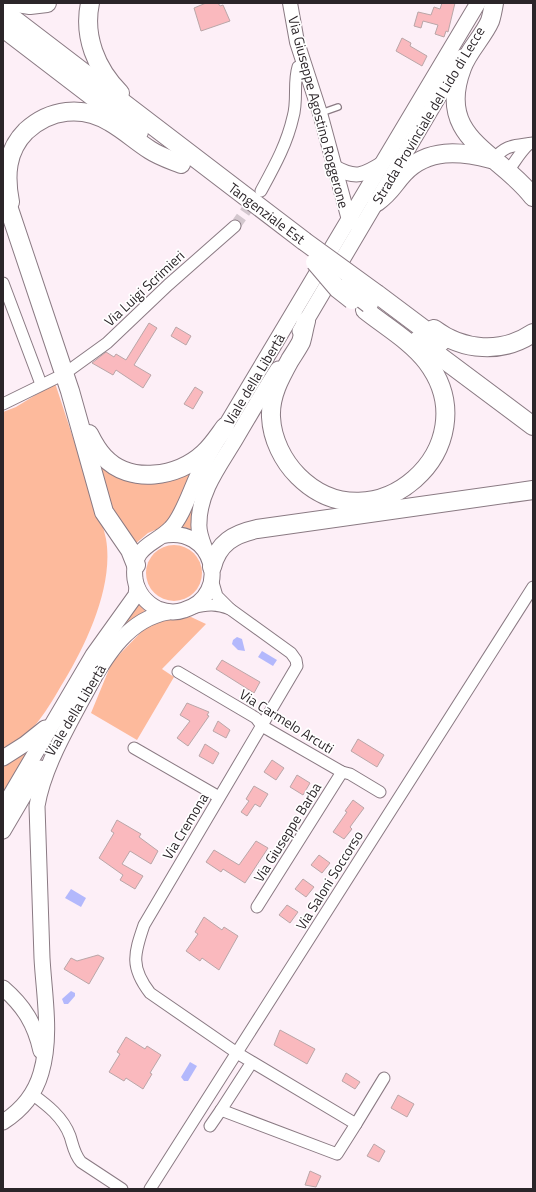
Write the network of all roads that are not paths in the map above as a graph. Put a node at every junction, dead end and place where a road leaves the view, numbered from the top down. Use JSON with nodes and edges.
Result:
{"nodes":[{"id":1,"x":17,"y":3,"type":"edge"},
{"id":2,"x":47,"y":3,"type":"edge"},
{"id":3,"x":90,"y":3,"type":"edge"},
{"id":4,"x":290,"y":3,"type":"edge"},
{"id":5,"x":478,"y":3,"type":"edge"},
{"id":6,"x":494,"y":3,"type":"edge"},
{"id":7,"x":3,"y":12,"type":"edge"},
{"id":8,"x":3,"y":28,"type":"edge"},
{"id":9,"x":304,"y":66,"type":"junction"},
{"id":10,"x":338,"y":107,"type":"dead end"},
{"id":11,"x":320,"y":113,"type":"junction"},
{"id":12,"x":531,"y":143,"type":"edge"},
{"id":13,"x":185,"y":159,"type":"junction"},
{"id":14,"x":493,"y":160,"type":"junction"},
{"id":15,"x":383,"y":163,"type":"junction"},
{"id":16,"x":336,"y":168,"type":"junction"},
{"id":17,"x":508,"y":171,"type":"junction"},
{"id":18,"x":3,"y":191,"type":"edge"},
{"id":19,"x":261,"y":191,"type":"tunnel mouth"},
{"id":20,"x":533,"y":197,"type":"edge"},
{"id":21,"x":377,"y":202,"type":"junction"},
{"id":22,"x":16,"y":224,"type":"junction"},
{"id":23,"x":355,"y":224,"type":"junction"},
{"id":24,"x":235,"y":226,"type":"tunnel mouth"},
{"id":25,"x":319,"y":258,"type":"junction"},
{"id":26,"x":3,"y":283,"type":"edge"},
{"id":27,"x":373,"y":299,"type":"junction"},
{"id":28,"x":306,"y":322,"type":"junction"},
{"id":29,"x":533,"y":333,"type":"edge"},
{"id":30,"x":71,"y":369,"type":"dead end"},
{"id":31,"x":56,"y":378,"type":"dead end"},
{"id":32,"x":41,"y":384,"type":"junction"},
{"id":33,"x":70,"y":391,"type":"junction"},
{"id":34,"x":3,"y":404,"type":"edge"},
{"id":35,"x":533,"y":411,"type":"edge"},
{"id":36,"x":533,"y":426,"type":"edge"},
{"id":37,"x":225,"y":427,"type":"junction"},
{"id":38,"x":533,"y":490,"type":"edge"},
{"id":39,"x":161,"y":536,"type":"junction"},
{"id":40,"x":136,"y":565,"type":"junction"},
{"id":41,"x":210,"y":566,"type":"junction"},
{"id":42,"x":137,"y":587,"type":"junction"},
{"id":43,"x":533,"y":587,"type":"edge"},
{"id":44,"x":189,"y":609,"type":"junction"},
{"id":45,"x":230,"y":609,"type":"junction"},
{"id":46,"x":168,"y":612,"type":"junction"},
{"id":47,"x":178,"y":672,"type":"dead end"},
{"id":48,"x":94,"y":677,"type":"junction"},
{"id":49,"x":66,"y":700,"type":"junction"},
{"id":50,"x":262,"y":726,"type":"junction"},
{"id":51,"x":134,"y":748,"type":"dead end"},
{"id":52,"x":3,"y":758,"type":"edge"},
{"id":53,"x":342,"y":772,"type":"junction"},
{"id":54,"x":380,"y":792,"type":"dead end"},
{"id":55,"x":219,"y":798,"type":"junction"},
{"id":56,"x":3,"y":808,"type":"edge"},
{"id":57,"x":3,"y":831,"type":"edge"},
{"id":58,"x":257,"y":907,"type":"dead end"},
{"id":59,"x":3,"y":988,"type":"edge"},
{"id":60,"x":237,"y":1053,"type":"junction"},
{"id":61,"x":252,"y":1062,"type":"junction"},
{"id":62,"x":41,"y":1072,"type":"junction"},
{"id":63,"x":384,"y":1078,"type":"dead end"},
{"id":64,"x":32,"y":1094,"type":"junction"},
{"id":65,"x":221,"y":1110,"type":"junction"},
{"id":66,"x":3,"y":1122,"type":"edge"},
{"id":67,"x":356,"y":1124,"type":"junction"},
{"id":68,"x":210,"y":1126,"type":"dead end"},
{"id":69,"x":122,"y":1189,"type":"edge"},
{"id":70,"x":150,"y":1189,"type":"edge"}],
"edges":[{"from":1,"to":2,"type":"highway"},
{"from":3,"to":13,"type":"highway"},
{"from":4,"to":9,"type":"street","name":"Via Giuseppe Agostino Roggerone"},
{"from":5,"to":15,"type":"main road","name":"Strada Provinciale del Lido di Lecce"},
{"from":6,"to":14,"type":"highway"},
{"from":6,"to":21,"type":"main road","name":"Strada Provinciale del Lido di Lecce"},
{"from":7,"to":13,"type":"highway","name":"Tangenziale Est"},
{"from":8,"to":13,"type":"highway","name":"Tangenziale Est"},
{"from":9,"to":11,"type":"street","name":"Via Giuseppe Agostino Roggerone"},
{"from":9,"to":19,"type":"street"},
{"from":10,"to":11,"type":"lane"},
{"from":11,"to":16,"type":"street","name":"Via Giuseppe Agostino Roggerone"},
{"from":12,"to":14,"type":"street"},
{"from":12,"to":17,"type":"street"},
{"from":13,"to":22,"type":"highway"},
{"from":13,"to":25,"type":"highway","name":"Tangenziale Est","bridge":true},
{"from":14,"to":17,"type":"highway"},
{"from":14,"to":21,"type":"highway"},
{"from":15,"to":16,"type":"street"},
{"from":15,"to":23,"type":"main road","name":"Strada Provinciale del Lido di Lecce"},
{"from":16,"to":23,"type":"street","name":"Via Giuseppe Agostino Roggerone"},
{"from":17,"to":20,"type":"highway"},
{"from":18,"to":22,"type":"highway"},
{"from":21,"to":23,"type":"main road","name":"Strada Provinciale del Lido di Lecce"},
{"from":22,"to":33,"type":"highway"},
{"from":23,"to":28,"type":"main road","name":"Viale della Libertà"},
{"from":23,"to":37,"type":"main road","name":"Viale della Libertà"},
{"from":24,"to":30,"type":"street","name":"Via Luigi Scrimieri"},
{"from":25,"to":27,"type":"highway","bridge":true},
{"from":25,"to":27,"type":"highway","bridge":true},
{"from":26,"to":32,"type":"street"},
{"from":27,"to":28,"type":"highway"},
{"from":27,"to":29,"type":"highway"},
{"from":27,"to":35,"type":"highway"},
{"from":27,"to":36,"type":"highway"},
{"from":28,"to":41,"type":"main road","name":"Viale della Libertà"},
{"from":31,"to":32,"type":"street"},
{"from":32,"to":34,"type":"street"},
{"from":33,"to":37,"type":"highway"},
{"from":33,"to":40,"type":"highway"},
{"from":37,"to":39,"type":"main road","name":"Viale della Libertà"},
{"from":38,"to":41,"type":"highway"},
{"from":39,"to":40,"type":"main road","name":"Viale della Libertà"},
{"from":39,"to":41,"type":"main road"},
{"from":40,"to":42,"type":"main road","name":"Viale della Libertà"},
{"from":41,"to":44,"type":"main road"},
{"from":41,"to":45,"type":"street","name":"Via Cremona"},
{"from":42,"to":46,"type":"main road"},
{"from":42,"to":49,"type":"main road","name":"Viale della Libertà"},
{"from":43,"to":60,"type":"street","name":"Via Saloni Soccorso"},
{"from":44,"to":45,"type":"street","name":"Via Cremona"},
{"from":44,"to":46,"type":"main road","name":"Viale della Libertà"},
{"from":45,"to":50,"type":"street","name":"Via Cremona"},
{"from":46,"to":48,"type":"main road","name":"Viale della Libertà"},
{"from":47,"to":50,"type":"street","name":"Via Carmelo Arcuti"},
{"from":48,"to":57,"type":"main road","name":"Viale della Libertà"},
{"from":48,"to":62,"type":"main road"},
{"from":49,"to":52,"type":"main road"},
{"from":49,"to":56,"type":"main road","name":"Viale della Libertà"},
{"from":50,"to":53,"type":"street","name":"Via Carmelo Arcuti"},
{"from":50,"to":55,"type":"street","name":"Via Cremona"},
{"from":51,"to":55,"type":"street"},
{"from":53,"to":54,"type":"street","name":"Via Carmelo Arcuti"},
{"from":53,"to":58,"type":"street","name":"Via Giuseppe Barba"},
{"from":55,"to":60,"type":"street","name":"Via Cremona"},
{"from":59,"to":62,"type":"main road"},
{"from":60,"to":61,"type":"street","name":"Via Cremona"},
{"from":60,"to":70,"type":"street","name":"Via Saloni Soccorso"},
{"from":61,"to":65,"type":"street"},
{"from":61,"to":67,"type":"street","name":"Via Cremona"},
{"from":62,"to":64,"type":"main road"},
{"from":63,"to":67,"type":"street"},
{"from":64,"to":66,"type":"main road"},
{"from":64,"to":69,"type":"street"},
{"from":65,"to":67,"type":"street"},
{"from":65,"to":68,"type":"street"}]}
